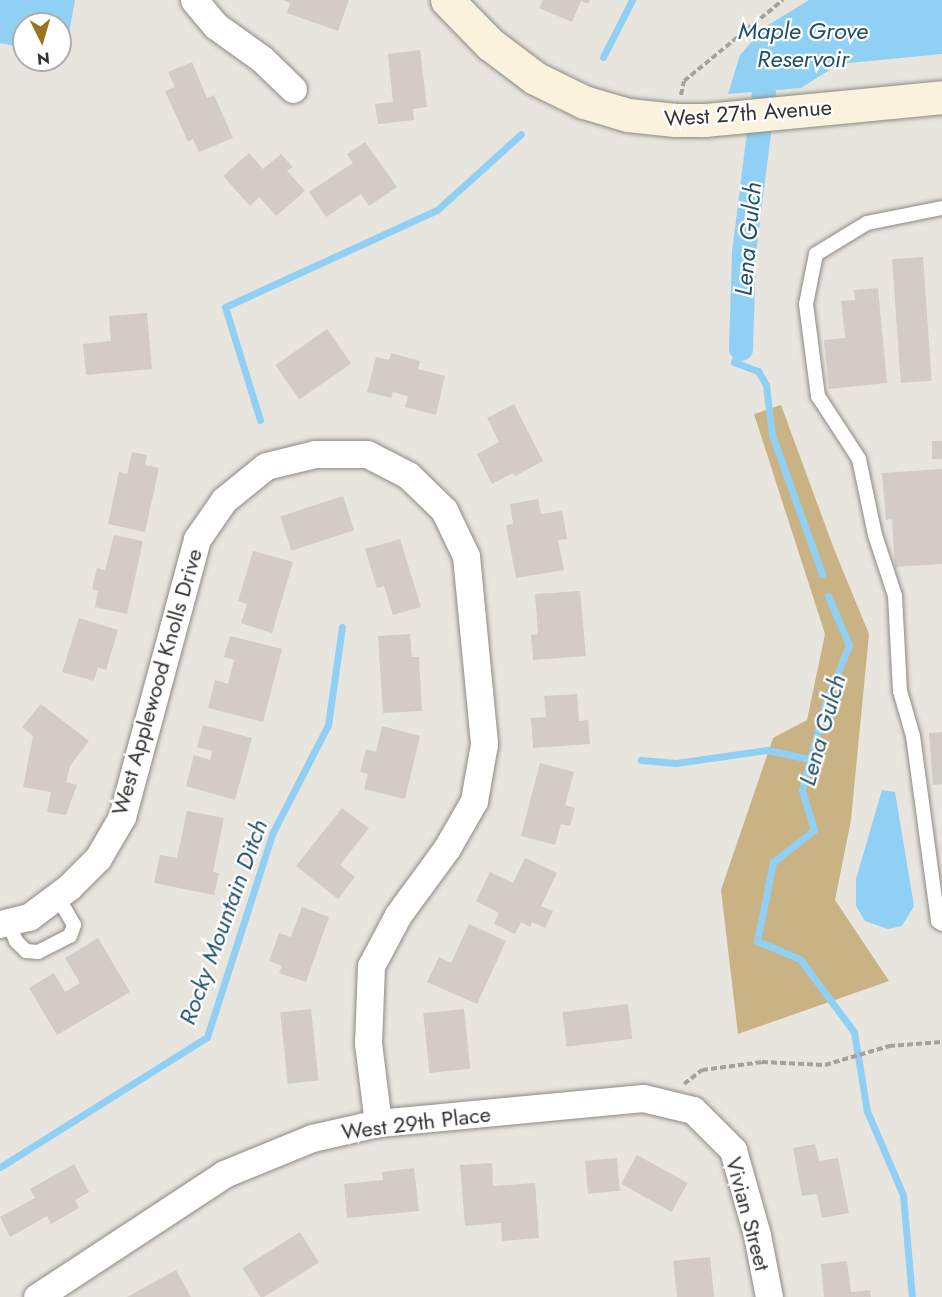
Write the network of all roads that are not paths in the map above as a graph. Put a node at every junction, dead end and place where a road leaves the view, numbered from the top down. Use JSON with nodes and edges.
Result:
{"nodes":[{"id":1,"x":194,"y":0,"type":"edge"},
{"id":2,"x":447,"y":0,"type":"edge"},
{"id":3,"x":293,"y":89,"type":"dead end"},
{"id":4,"x":942,"y":97,"type":"edge"},
{"id":5,"x":942,"y":208,"type":"edge"},
{"id":6,"x":57,"y":896,"type":"junction"},
{"id":7,"x":4,"y":923,"type":"edge"},
{"id":8,"x":942,"y":924,"type":"edge"},
{"id":9,"x":693,"y":1110,"type":"joint"},
{"id":10,"x":378,"y":1123,"type":"junction"},
{"id":11,"x":38,"y":1297,"type":"edge"},
{"id":12,"x":769,"y":1297,"type":"edge"}],
"edges":[{"from":1,"to":3,"type":"street"},
{"from":2,"to":4,"type":"street","name":"West 27th Avenue"},
{"from":5,"to":8,"type":"lane"},
{"from":6,"to":7,"type":"street","name":"West Applewood Knolls Drive"},
{"from":6,"to":7,"type":"lane"},
{"from":6,"to":10,"type":"street","name":"West Applewood Knolls Drive"},
{"from":9,"to":10,"type":"street","name":"West 29th Place"},
{"from":9,"to":12,"type":"street","name":"Vivian Street"},
{"from":10,"to":11,"type":"street","name":"West 29th Place"}]}
